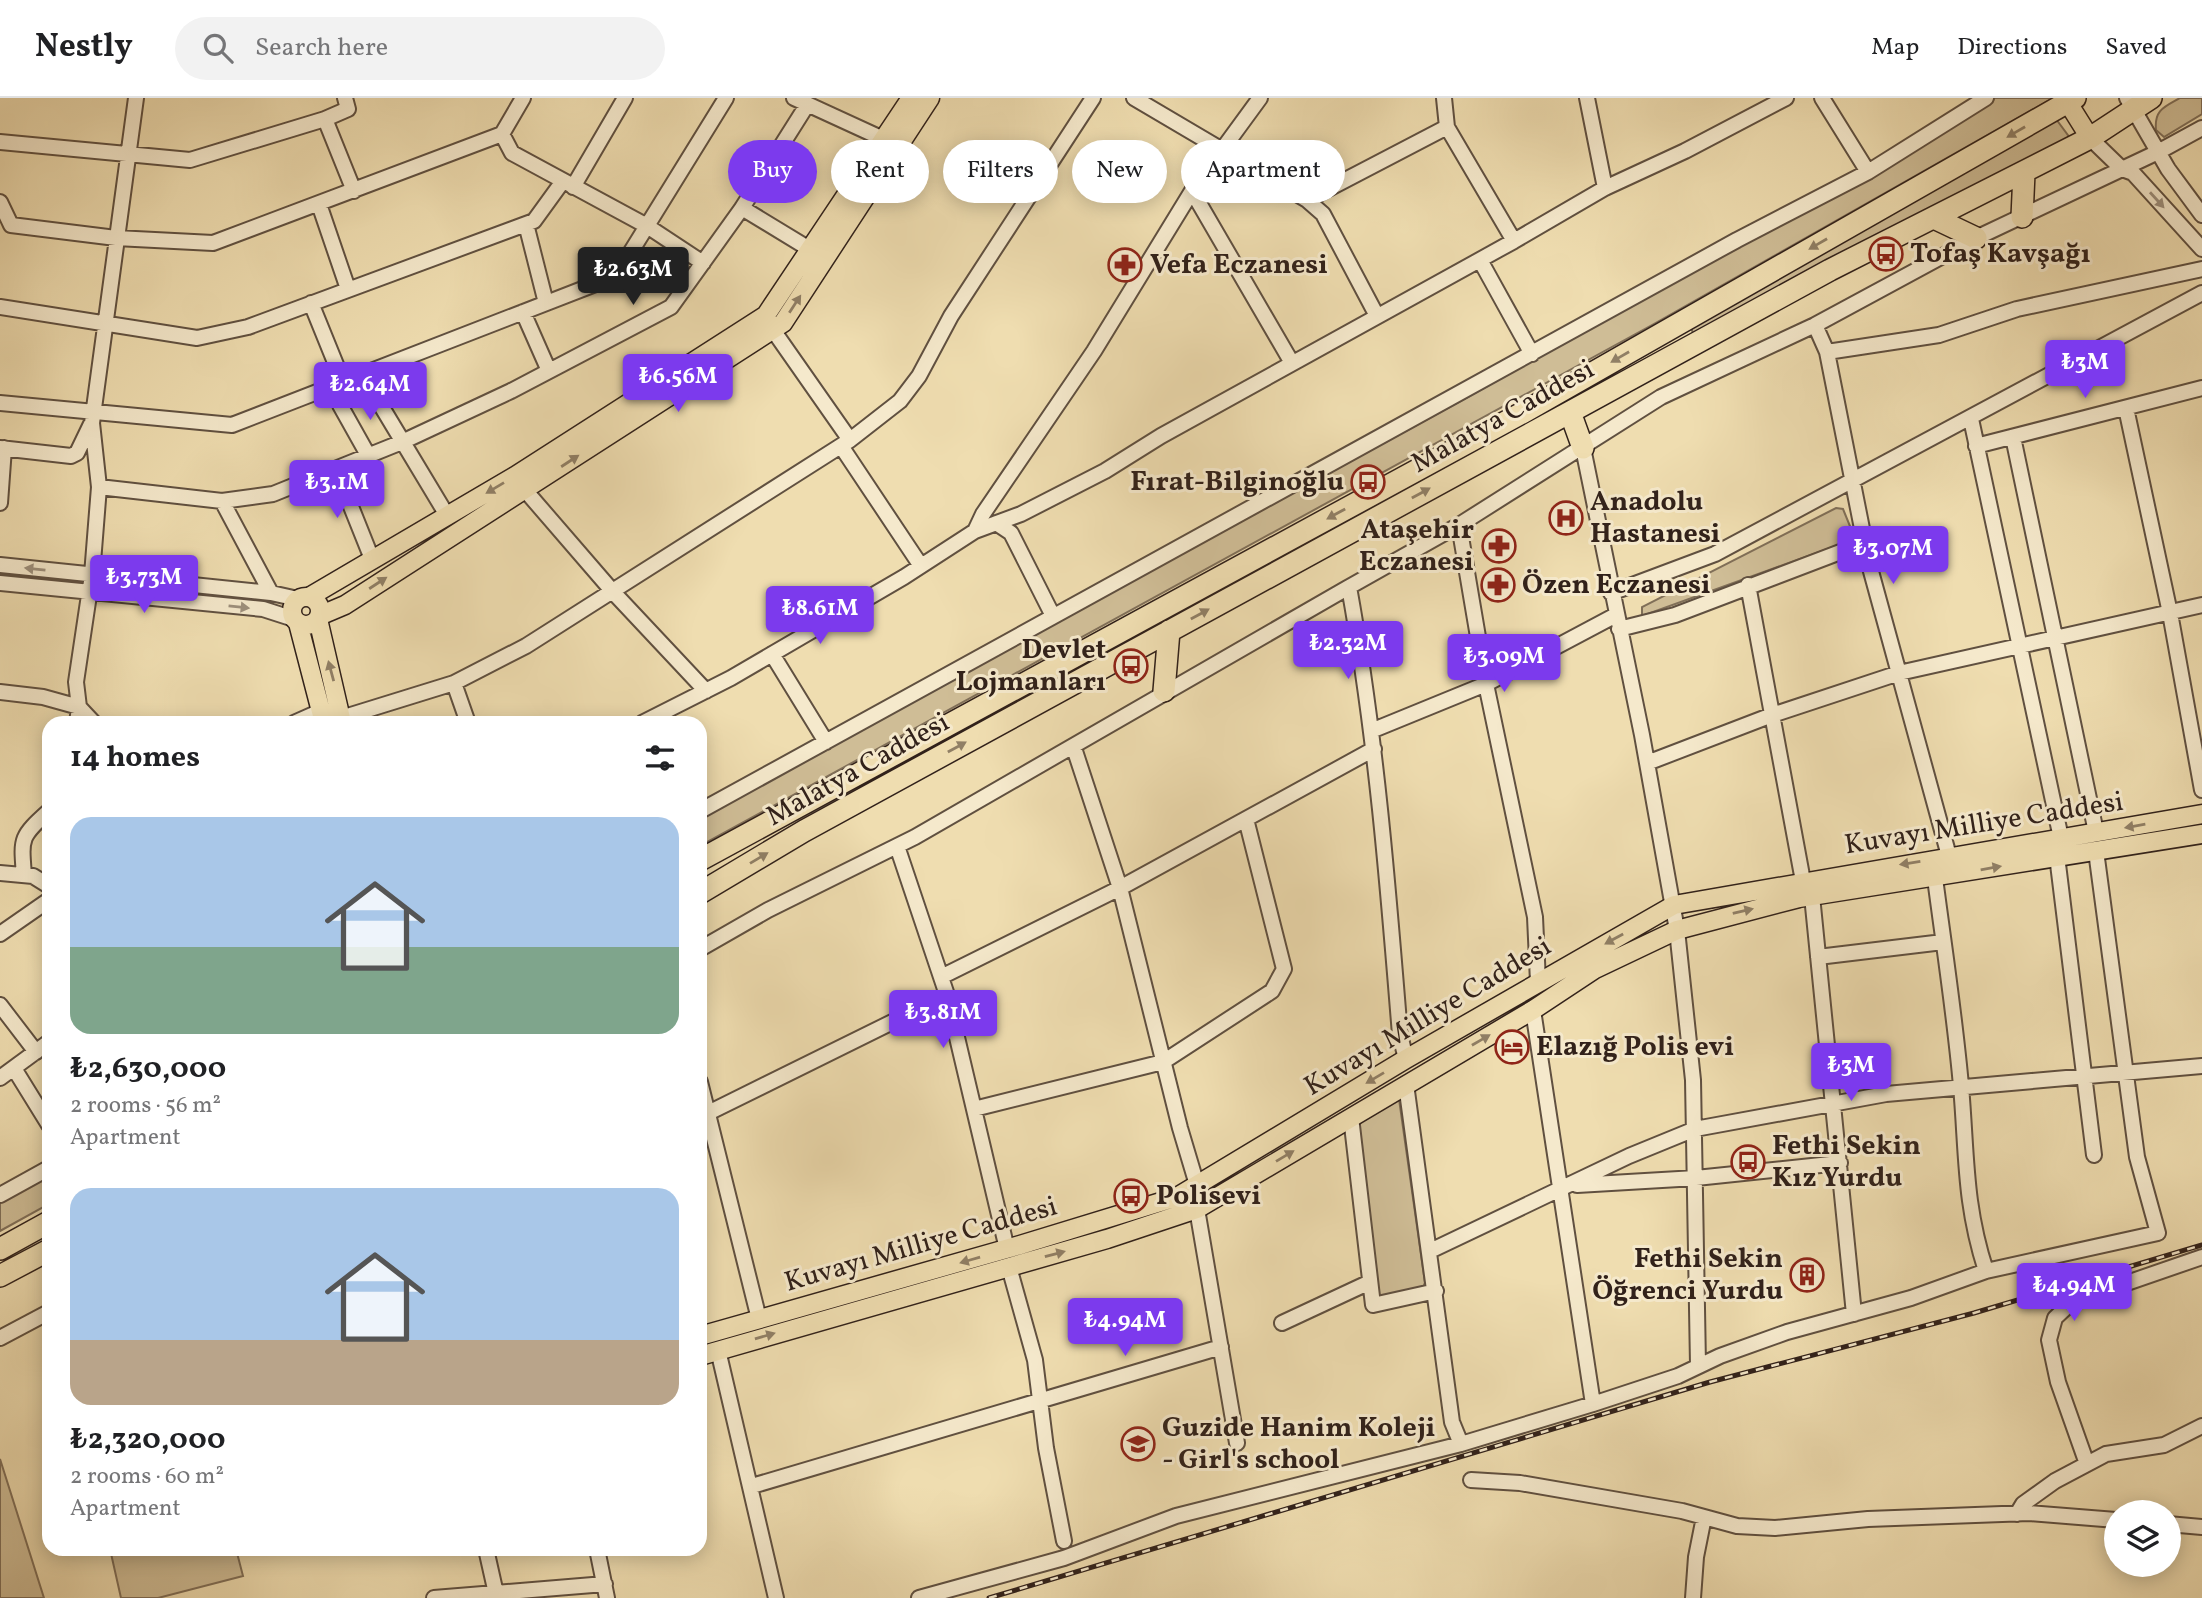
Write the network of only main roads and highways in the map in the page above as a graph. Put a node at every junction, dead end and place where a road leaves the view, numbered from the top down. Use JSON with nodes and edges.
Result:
{"nodes":[{"id":1,"x":911,"y":98,"type":"edge"},
{"id":2,"x":930,"y":98,"type":"edge"},
{"id":3,"x":2069,"y":100,"type":"edge"},
{"id":4,"x":2137,"y":101,"type":"edge"},
{"id":5,"x":2090,"y":138,"type":"junction"},
{"id":6,"x":893,"y":140,"type":"edge"},
{"id":7,"x":895,"y":140,"type":"edge"},
{"id":8,"x":2025,"y":173,"type":"junction"},
{"id":9,"x":847,"y":203,"type":"edge"},
{"id":10,"x":856,"y":203,"type":"edge"},
{"id":11,"x":2022,"y":217,"type":"road end"},
{"id":12,"x":1934,"y":218,"type":"junction"},
{"id":13,"x":1976,"y":238,"type":"road end"},
{"id":14,"x":1570,"y":412,"type":"junction"},
{"id":15,"x":1583,"y":448,"type":"road end"},
{"id":16,"x":303,"y":598,"type":"junction"},
{"id":17,"x":318,"y":618,"type":"junction"},
{"id":18,"x":296,"y":621,"type":"junction"},
{"id":19,"x":1169,"y":631,"type":"junction"},
{"id":20,"x":1164,"y":691,"type":"road end"},
{"id":21,"x":331,"y":716,"type":"edge"},
{"id":22,"x":332,"y":716,"type":"edge"},
{"id":23,"x":2202,"y":814,"type":"edge"},
{"id":24,"x":2202,"y":834,"type":"edge"},
{"id":25,"x":707,"y":856,"type":"edge"},
{"id":26,"x":707,"y":889,"type":"edge"},
{"id":27,"x":1807,"y":889,"type":"junction"},
{"id":28,"x":42,"y":1226,"type":"edge"},
{"id":29,"x":0,"y":1249,"type":"edge"},
{"id":30,"x":42,"y":1254,"type":"edge"},
{"id":31,"x":1008,"y":1258,"type":"junction"},
{"id":32,"x":0,"y":1276,"type":"edge"},
{"id":33,"x":707,"y":1334,"type":"edge"},
{"id":34,"x":707,"y":1354,"type":"edge"}],
"edges":[{"from":1,"to":6,"type":"main road"},
{"from":2,"to":7,"type":"main road"},
{"from":3,"to":5,"type":"main road"},
{"from":3,"to":25,"type":"highway","name":"Malatya Caddesi","one_way":true},
{"from":4,"to":5,"type":"highway","name":"Malatya Caddesi"},
{"from":5,"to":8,"type":"highway","name":"Malatya Caddesi"},
{"from":8,"to":11,"type":"highway"},
{"from":8,"to":12,"type":"highway","name":"Malatya Caddesi"},
{"from":9,"to":16,"type":"main road","one_way":true},
{"from":17,"to":10,"type":"main road","one_way":true},
{"from":12,"to":13,"type":"highway"},
{"from":12,"to":14,"type":"highway","name":"Malatya Caddesi"},
{"from":14,"to":15,"type":"highway"},
{"from":19,"to":14,"type":"highway","name":"Malatya Caddesi","one_way":true},
{"from":16,"to":17,"type":"main road"},
{"from":16,"to":18,"type":"main road"},
{"from":17,"to":18,"type":"main road"},
{"from":22,"to":17,"type":"main road","one_way":true},
{"from":18,"to":21,"type":"main road"},
{"from":19,"to":20,"type":"highway"},
{"from":26,"to":19,"type":"highway","name":"Malatya Caddesi","one_way":true},
{"from":23,"to":27,"type":"main road","name":"Kuvayı Milliye Caddesi","one_way":true},
{"from":27,"to":24,"type":"main road","name":"Kuvayı Milliye Caddesi","one_way":true},
{"from":31,"to":27,"type":"main road","name":"Kuvayı Milliye Caddesi","one_way":true},
{"from":27,"to":31,"type":"main road","name":"Kuvayı Milliye Caddesi","one_way":true},
{"from":28,"to":29,"type":"highway"},
{"from":30,"to":32,"type":"highway"},
{"from":31,"to":33,"type":"main road","name":"Kuvayı Milliye Caddesi","one_way":true},
{"from":34,"to":31,"type":"main road","name":"Kuvayı Milliye Caddesi","one_way":true}]}
